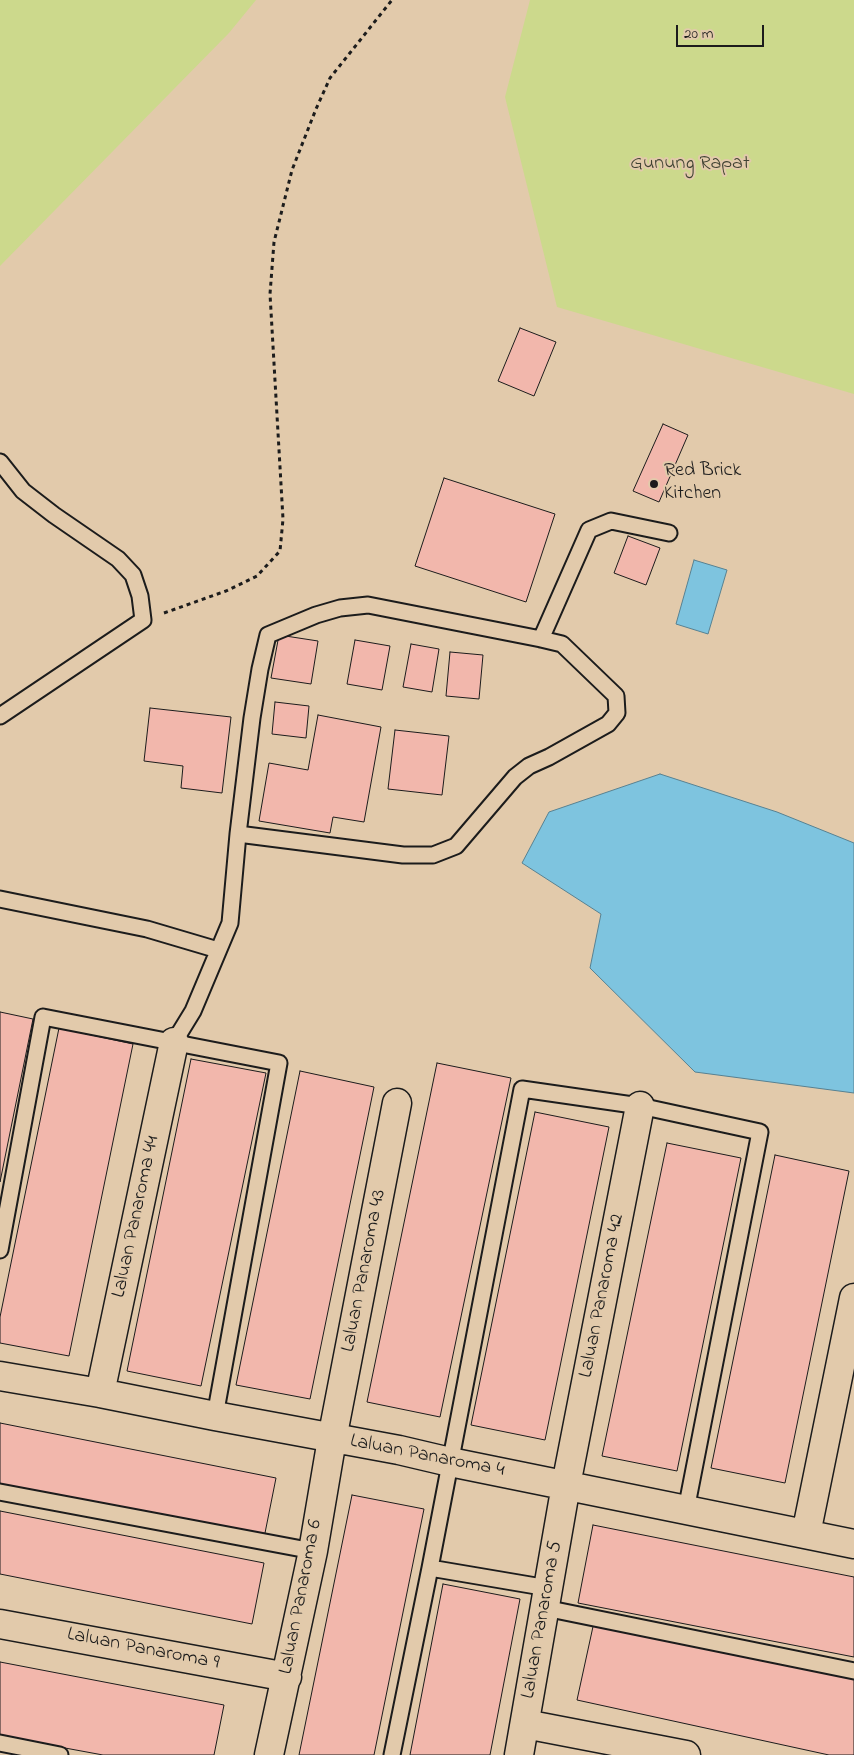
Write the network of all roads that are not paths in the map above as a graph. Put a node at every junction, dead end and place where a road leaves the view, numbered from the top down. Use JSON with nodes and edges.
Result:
{"nodes":[{"id":1,"x":0,"y":462,"type":"edge"},
{"id":2,"x":669,"y":533,"type":"dead end"},
{"id":3,"x":541,"y":638,"type":"junction"},
{"id":4,"x":0,"y":716,"type":"edge"},
{"id":5,"x":238,"y":834,"type":"junction"},
{"id":6,"x":0,"y":899,"type":"edge"},
{"id":7,"x":218,"y":950,"type":"junction"},
{"id":8,"x":174,"y":1042,"type":"junction"},
{"id":9,"x":397,"y":1103,"type":"dead end"},
{"id":10,"x":640,"y":1106,"type":"junction"},
{"id":11,"x":0,"y":1250,"type":"edge"},
{"id":12,"x":854,"y":1298,"type":"edge"},
{"id":13,"x":0,"y":1376,"type":"edge"},
{"id":14,"x":100,"y":1393,"type":"junction"},
{"id":15,"x":215,"y":1416,"type":"junction"},
{"id":16,"x":332,"y":1439,"type":"junction"},
{"id":17,"x":450,"y":1462,"type":"junction"},
{"id":18,"x":566,"y":1485,"type":"junction"},
{"id":19,"x":0,"y":1492,"type":"edge"},
{"id":20,"x":686,"y":1510,"type":"junction"},
{"id":21,"x":806,"y":1534,"type":"junction"},
{"id":22,"x":854,"y":1544,"type":"edge"},
{"id":23,"x":313,"y":1551,"type":"junction"},
{"id":24,"x":430,"y":1568,"type":"junction"},
{"id":25,"x":546,"y":1598,"type":"junction"},
{"id":26,"x":0,"y":1624,"type":"edge"},
{"id":27,"x":854,"y":1671,"type":"edge"},
{"id":28,"x":287,"y":1677,"type":"junction"},
{"id":29,"x":525,"y":1724,"type":"junction"},
{"id":30,"x":0,"y":1743,"type":"edge"},
{"id":31,"x":60,"y":1755,"type":"edge"},
{"id":32,"x":269,"y":1755,"type":"edge"},
{"id":33,"x":392,"y":1755,"type":"edge"},
{"id":34,"x":519,"y":1755,"type":"edge"},
{"id":35,"x":686,"y":1755,"type":"edge"}],
"edges":[{"from":1,"to":4,"type":"lane"},
{"from":2,"to":3,"type":"lane"},
{"from":3,"to":5,"type":"lane"},
{"from":3,"to":5,"type":"lane"},
{"from":5,"to":7,"type":"lane"},
{"from":6,"to":7,"type":"lane"},
{"from":7,"to":8,"type":"lane"},
{"from":8,"to":11,"type":"lane"},
{"from":8,"to":14,"type":"street","name":"Laluan Panaroma 44"},
{"from":8,"to":15,"type":"lane"},
{"from":9,"to":16,"type":"street","name":"Laluan Panaroma 43"},
{"from":10,"to":17,"type":"lane"},
{"from":10,"to":18,"type":"street","name":"Laluan Panaroma 42"},
{"from":10,"to":20,"type":"lane"},
{"from":12,"to":21,"type":"street"},
{"from":13,"to":14,"type":"street","name":"Laluan Panaroma 4"},
{"from":14,"to":15,"type":"street","name":"Laluan Panaroma 4"},
{"from":15,"to":16,"type":"street","name":"Laluan Panaroma 4"},
{"from":16,"to":17,"type":"street","name":"Laluan Panaroma 4"},
{"from":16,"to":23,"type":"street","name":"Laluan Panaroma 6"},
{"from":17,"to":18,"type":"street","name":"Laluan Panaroma 4"},
{"from":17,"to":24,"type":"lane"},
{"from":18,"to":20,"type":"street","name":"Laluan Panaroma 4"},
{"from":18,"to":25,"type":"street","name":"Laluan Panaroma 5"},
{"from":19,"to":23,"type":"lane"},
{"from":20,"to":21,"type":"street","name":"Laluan Panaroma 4"},
{"from":21,"to":22,"type":"street","name":"Laluan Panaroma 4"},
{"from":23,"to":28,"type":"street","name":"Laluan Panaroma 6"},
{"from":24,"to":25,"type":"lane"},
{"from":24,"to":33,"type":"lane"},
{"from":25,"to":27,"type":"lane"},
{"from":25,"to":29,"type":"street","name":"Laluan Panaroma 5"},
{"from":26,"to":28,"type":"street","name":"Laluan Panaroma 9"},
{"from":28,"to":32,"type":"street","name":"Laluan Panaroma 6"},
{"from":29,"to":34,"type":"street","name":"Laluan Panaroma 5"},
{"from":29,"to":35,"type":"street"},
{"from":30,"to":31,"type":"lane"}]}
